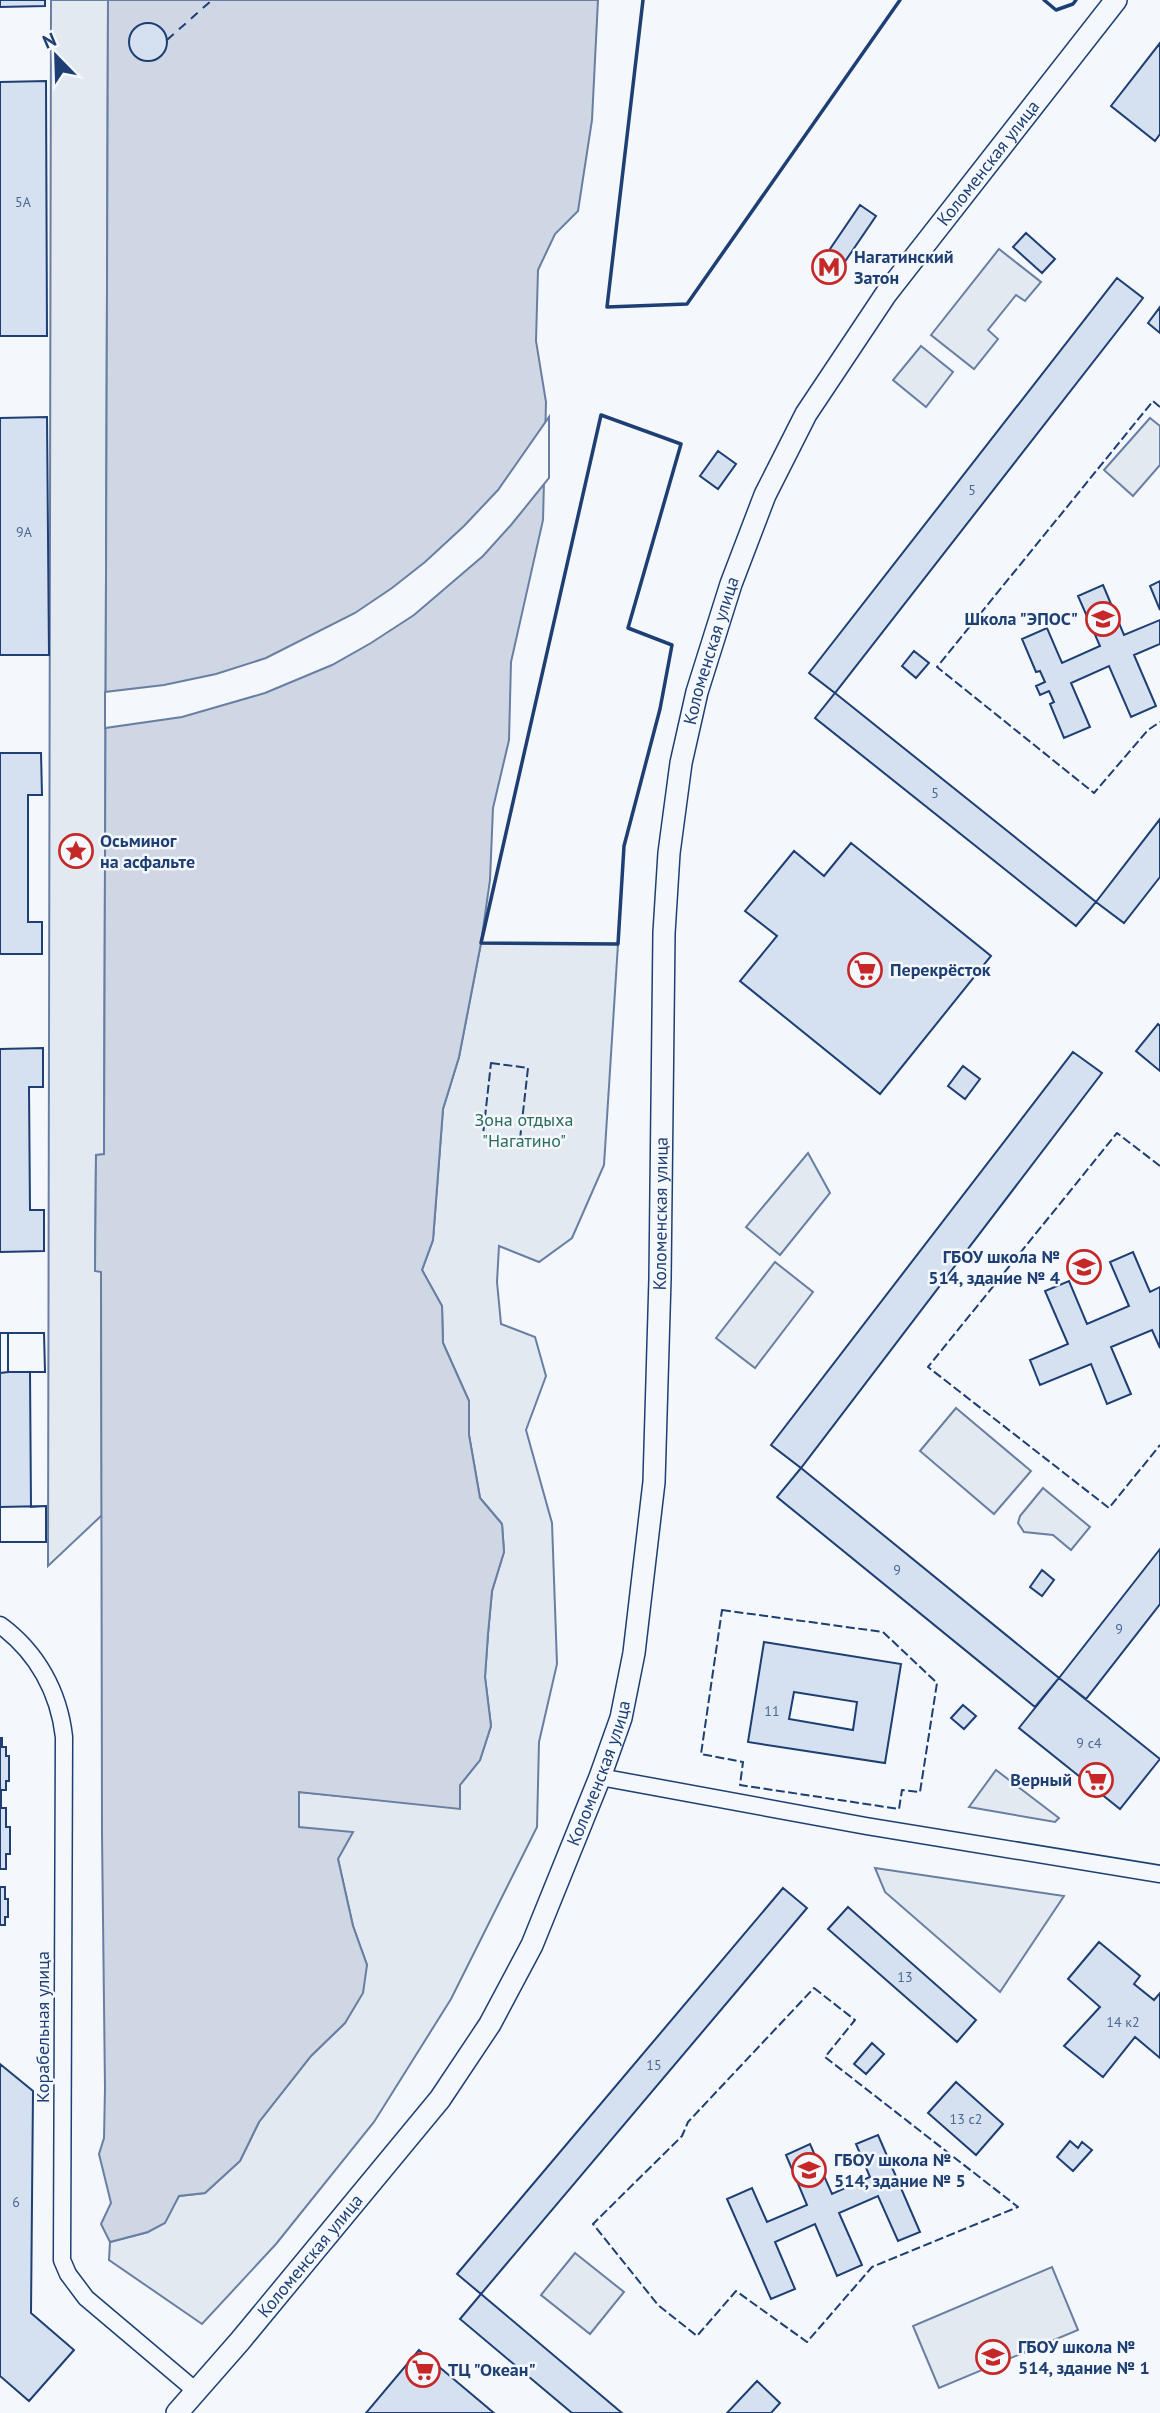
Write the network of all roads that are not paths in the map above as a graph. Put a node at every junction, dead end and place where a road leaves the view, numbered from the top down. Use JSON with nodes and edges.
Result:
{"nodes":[{"id":1,"x":1116,"y":0,"type":"edge"},
{"id":2,"x":0,"y":1625,"type":"edge"},
{"id":3,"x":600,"y":1777,"type":"junction"},
{"id":4,"x":1160,"y":1874,"type":"edge"},
{"id":5,"x":196,"y":2390,"type":"junction"},
{"id":6,"x":177,"y":2413,"type":"edge"}],
"edges":[{"from":1,"to":3,"type":"street","name":"Коломенская улица"},
{"from":2,"to":5,"type":"street","name":"Корабельная улица"},
{"from":3,"to":4,"type":"street"},
{"from":3,"to":5,"type":"street","name":"Коломенская улица"},
{"from":5,"to":6,"type":"street","name":"Коломенская улица"}]}
